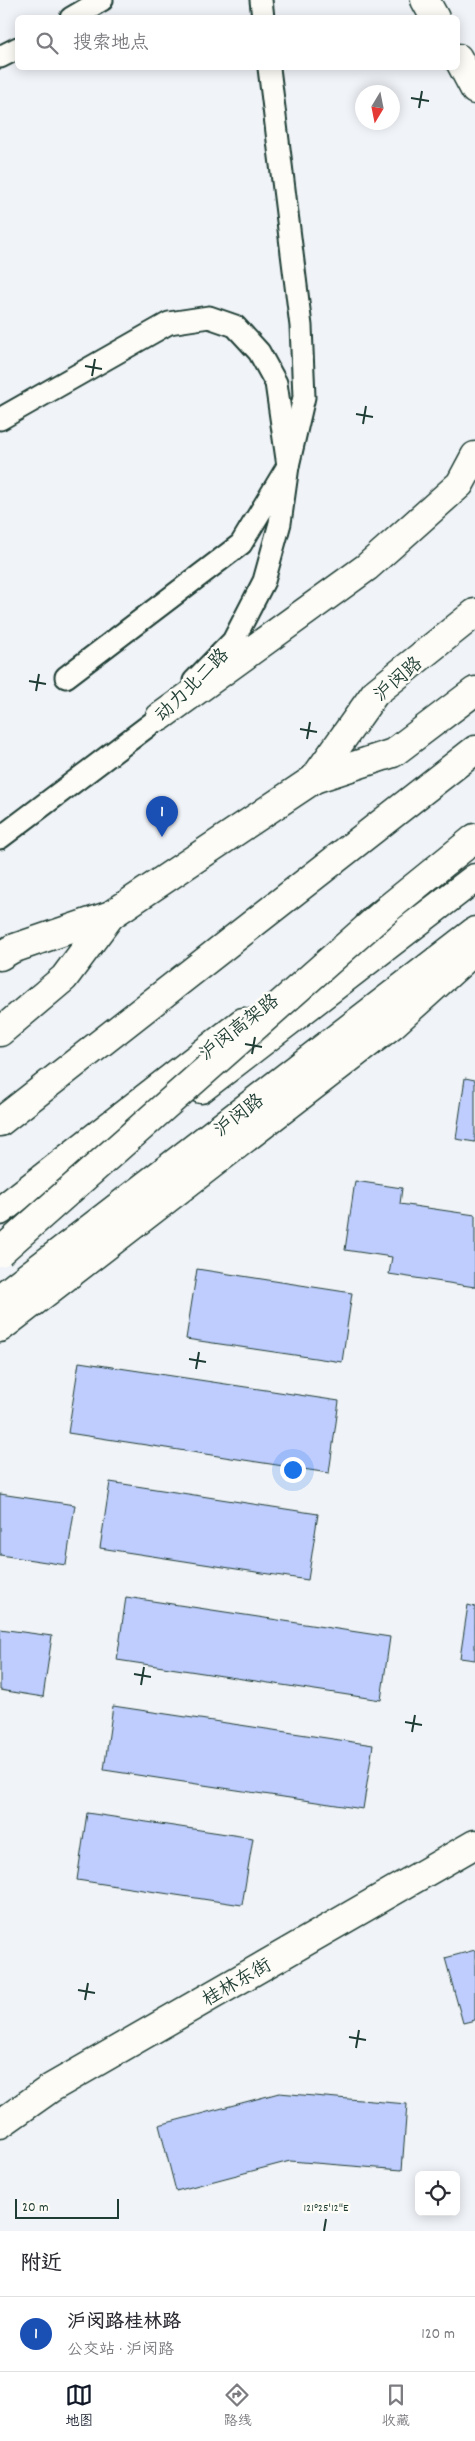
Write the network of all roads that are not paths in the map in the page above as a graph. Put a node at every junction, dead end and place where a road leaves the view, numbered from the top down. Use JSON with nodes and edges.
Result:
{"nodes":[{"id":1,"x":102,"y":0,"type":"edge"},
{"id":2,"x":261,"y":0,"type":"edge"},
{"id":3,"x":425,"y":0,"type":"edge"},
{"id":4,"x":76,"y":15,"type":"edge"},
{"id":5,"x":263,"y":15,"type":"edge"},
{"id":6,"x":433,"y":15,"type":"edge"},
{"id":7,"x":15,"y":50,"type":"edge"},
{"id":8,"x":0,"y":57,"type":"edge"},
{"id":9,"x":460,"y":62,"type":"edge"},
{"id":10,"x":269,"y":70,"type":"edge"},
{"id":11,"x":475,"y":90,"type":"edge"},
{"id":12,"x":0,"y":419,"type":"edge"},
{"id":13,"x":475,"y":456,"type":"edge"},
{"id":14,"x":288,"y":466,"type":"junction"},
{"id":15,"x":475,"y":613,"type":"edge"},
{"id":16,"x":66,"y":677,"type":"dead end"},
{"id":17,"x":475,"y":691,"type":"edge"},
{"id":18,"x":160,"y":717,"type":"junction"},
{"id":19,"x":475,"y":750,"type":"edge"},
{"id":20,"x":314,"y":779,"type":"junction"},
{"id":21,"x":0,"y":838,"type":"edge"},
{"id":22,"x":475,"y":838,"type":"edge"},
{"id":23,"x":475,"y":878,"type":"edge"},
{"id":24,"x":388,"y":909,"type":"junction"},
{"id":25,"x":110,"y":915,"type":"junction"},
{"id":26,"x":475,"y":931,"type":"edge"},
{"id":27,"x":475,"y":950,"type":"edge"},
{"id":28,"x":0,"y":956,"type":"edge"},
{"id":29,"x":0,"y":1032,"type":"edge"},
{"id":30,"x":0,"y":1122,"type":"edge"},
{"id":31,"x":0,"y":1211,"type":"edge"},
{"id":32,"x":0,"y":1244,"type":"edge"},
{"id":33,"x":0,"y":1252,"type":"edge"},
{"id":34,"x":0,"y":1298,"type":"edge"},
{"id":35,"x":0,"y":1328,"type":"edge"},
{"id":36,"x":475,"y":1844,"type":"edge"},
{"id":37,"x":0,"y":2124,"type":"edge"}],
"edges":[{"from":1,"to":4,"type":"lane"},
{"from":2,"to":5,"type":"lane"},
{"from":3,"to":6,"type":"main road"},
{"from":7,"to":8,"type":"lane"},
{"from":9,"to":11,"type":"main road"},
{"from":10,"to":14,"type":"lane"},
{"from":12,"to":14,"type":"lane"},
{"from":13,"to":18,"type":"main road"},
{"from":14,"to":16,"type":"lane"},
{"from":14,"to":18,"type":"lane","name":"动力北二路"},
{"from":15,"to":20,"type":"main road","name":"沪闵路"},
{"from":17,"to":20,"type":"main road","name":"沪闵路"},
{"from":18,"to":21,"type":"lane","name":"动力北二路"},
{"from":19,"to":30,"type":"main road"},
{"from":20,"to":25,"type":"main road","name":"沪闵路"},
{"from":22,"to":24,"type":"main road","name":"沪闵高架路"},
{"from":23,"to":32,"type":"main road"},
{"from":24,"to":31,"type":"main road","name":"沪闵高架路","bridge":true},
{"from":24,"to":33,"type":"main road","bridge":true},
{"from":25,"to":28,"type":"main road","name":"沪闵路"},
{"from":25,"to":29,"type":"main road","name":"沪闵路"},
{"from":26,"to":34,"type":"main road","name":"沪闵路"},
{"from":27,"to":35,"type":"main road"},
{"from":36,"to":37,"type":"main road","name":"桂林东街"}]}
